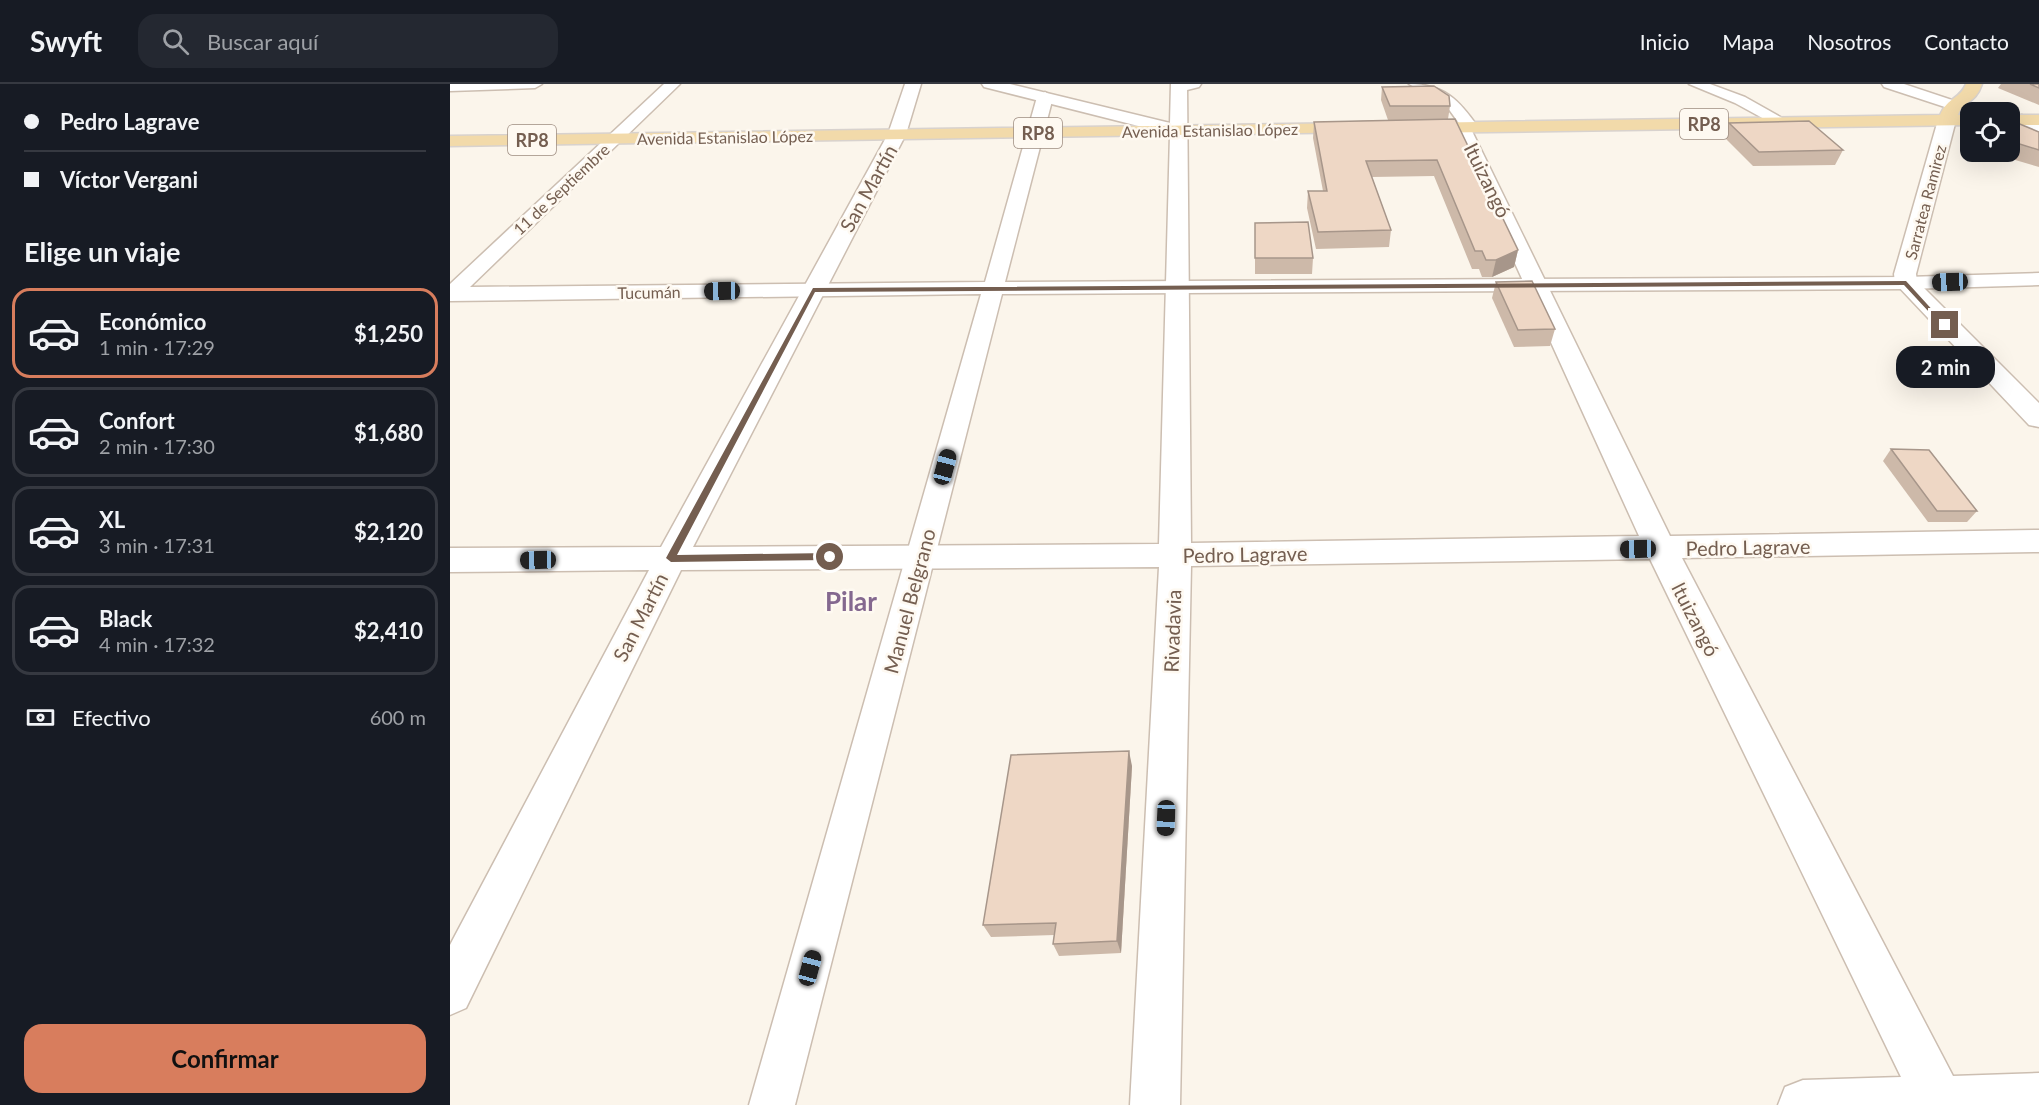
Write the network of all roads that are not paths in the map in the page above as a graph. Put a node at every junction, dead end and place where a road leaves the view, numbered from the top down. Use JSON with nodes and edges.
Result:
{"nodes":[{"id":1,"x":536,"y":84,"type":"edge"},
{"id":2,"x":673,"y":84,"type":"edge"},
{"id":3,"x":913,"y":84,"type":"edge"},
{"id":4,"x":990,"y":84,"type":"edge"},
{"id":5,"x":1416,"y":84,"type":"edge"},
{"id":6,"x":1696,"y":84,"type":"edge"},
{"id":7,"x":1889,"y":84,"type":"edge"},
{"id":8,"x":1953,"y":84,"type":"edge"},
{"id":9,"x":1974,"y":84,"type":"edge"},
{"id":10,"x":1184,"y":85,"type":"edge"},
{"id":11,"x":450,"y":87,"type":"edge"},
{"id":12,"x":1045,"y":97,"type":"junction"},
{"id":13,"x":1950,"y":113,"type":"junction"},
{"id":14,"x":1960,"y":116,"type":"edge"},
{"id":15,"x":2024,"y":120,"type":"edge"},
{"id":16,"x":1783,"y":123,"type":"junction"},
{"id":17,"x":1466,"y":127,"type":"junction"},
{"id":18,"x":1380,"y":128,"type":"edge"},
{"id":19,"x":1403,"y":128,"type":"edge"},
{"id":20,"x":2039,"y":129,"type":"edge"},
{"id":21,"x":1180,"y":131,"type":"junction"},
{"id":22,"x":1035,"y":133,"type":"junction"},
{"id":23,"x":897,"y":134,"type":"junction"},
{"id":24,"x":614,"y":139,"type":"junction"},
{"id":25,"x":450,"y":141,"type":"edge"},
{"id":26,"x":2038,"y":279,"type":"edge"},
{"id":27,"x":1906,"y":283,"type":"junction"},
{"id":28,"x":1538,"y":284,"type":"junction"},
{"id":29,"x":1178,"y":286,"type":"junction"},
{"id":30,"x":993,"y":288,"type":"junction"},
{"id":31,"x":813,"y":290,"type":"junction"},
{"id":32,"x":450,"y":295,"type":"edge"},
{"id":33,"x":2039,"y":419,"type":"edge"},
{"id":34,"x":2039,"y":541,"type":"edge"},
{"id":35,"x":1661,"y":549,"type":"junction"},
{"id":36,"x":1175,"y":555,"type":"junction"},
{"id":37,"x":921,"y":556,"type":"junction"},
{"id":38,"x":671,"y":558,"type":"junction"},
{"id":39,"x":450,"y":561,"type":"edge"},
{"id":40,"x":450,"y":992,"type":"edge"},
{"id":41,"x":2039,"y":1098,"type":"edge"},
{"id":42,"x":1940,"y":1102,"type":"edge"},
{"id":43,"x":772,"y":1105,"type":"edge"},
{"id":44,"x":1155,"y":1105,"type":"edge"},
{"id":45,"x":1803,"y":1105,"type":"edge"}],
"edges":[{"from":1,"to":11,"type":"street"},
{"from":2,"to":24,"type":"street","name":"11 de Septiembre"},
{"from":3,"to":23,"type":"street","name":"San Martín"},
{"from":4,"to":12,"type":"street"},
{"from":5,"to":17,"type":"street","name":"Ituizangó"},
{"from":6,"to":16,"type":"street"},
{"from":7,"to":13,"type":"street"},
{"from":8,"to":13,"type":"main road"},
{"from":9,"to":13,"type":"main road"},
{"from":10,"to":21,"type":"street","name":"Rivadavia"},
{"from":12,"to":21,"type":"street"},
{"from":12,"to":22,"type":"street","name":"Manuel Belgrano"},
{"from":13,"to":14,"type":"main road","number":"RP8"},
{"from":13,"to":16,"type":"main road","number":"RP8"},
{"from":13,"to":27,"type":"street","name":"Sarratea Ramirez"},
{"from":15,"to":20,"type":"street"},
{"from":16,"to":17,"type":"main road","number":"RP8"},
{"from":17,"to":19,"type":"main road","number":"RP8"},
{"from":17,"to":28,"type":"street","name":"Ituizangó"},
{"from":18,"to":21,"type":"main road","name":"Avenida Estanislao López","number":"RP8"},
{"from":21,"to":22,"type":"main road","name":"Avenida Estanislao López","number":"RP8"},
{"from":21,"to":29,"type":"street","name":"Rivadavia"},
{"from":22,"to":23,"type":"main road","name":"Avenida Estanislao López","number":"RP8"},
{"from":22,"to":30,"type":"street","name":"Manuel Belgrano"},
{"from":23,"to":24,"type":"main road","name":"Avenida Estanislao López","number":"RP8"},
{"from":23,"to":31,"type":"street","name":"San Martín"},
{"from":24,"to":25,"type":"main road","name":"Avenida Estanislao López","number":"RP8"},
{"from":24,"to":32,"type":"street","name":"11 de Septiembre"},
{"from":26,"to":27,"type":"street","name":"Tucumán"},
{"from":27,"to":28,"type":"street","name":"Tucumán"},
{"from":27,"to":33,"type":"street"},
{"from":28,"to":29,"type":"street","name":"Tucumán"},
{"from":28,"to":35,"type":"street","name":"Ituizangó"},
{"from":29,"to":30,"type":"street","name":"Tucumán"},
{"from":29,"to":36,"type":"street","name":"Rivadavia"},
{"from":30,"to":31,"type":"street","name":"Tucumán"},
{"from":30,"to":37,"type":"street","name":"Manuel Belgrano"},
{"from":31,"to":32,"type":"street","name":"Tucumán"},
{"from":31,"to":38,"type":"street","name":"San Martín"},
{"from":34,"to":35,"type":"street","name":"Pedro Lagrave"},
{"from":35,"to":36,"type":"street","name":"Pedro Lagrave"},
{"from":35,"to":42,"type":"street","name":"Ituizangó"},
{"from":36,"to":37,"type":"street","name":"Pedro Lagrave"},
{"from":36,"to":44,"type":"street","name":"Rivadavia"},
{"from":37,"to":38,"type":"street","name":"Pedro Lagrave"},
{"from":37,"to":43,"type":"street","name":"Manuel Belgrano"},
{"from":38,"to":39,"type":"street","name":"Pedro Lagrave"},
{"from":38,"to":40,"type":"street","name":"San Martín"},
{"from":41,"to":42,"type":"street"},
{"from":42,"to":45,"type":"street"}]}
